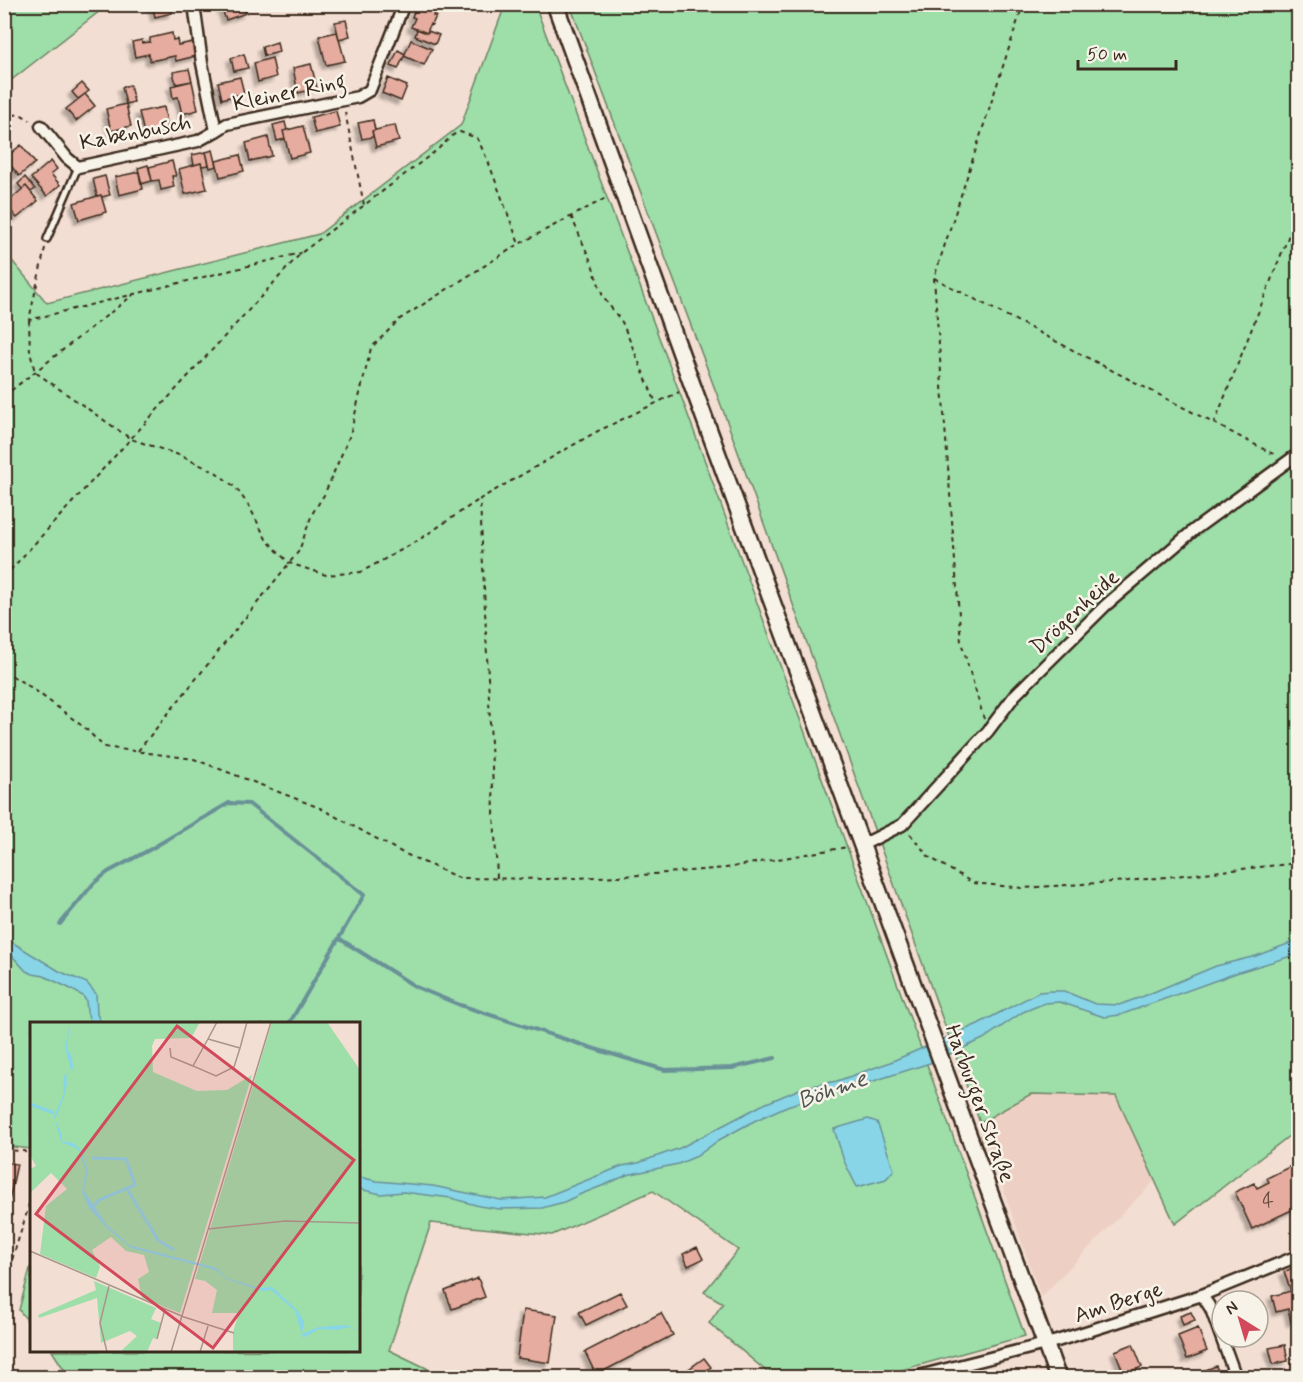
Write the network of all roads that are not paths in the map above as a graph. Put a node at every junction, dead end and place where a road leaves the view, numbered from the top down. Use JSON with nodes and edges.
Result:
{"nodes":[{"id":1,"x":194,"y":4,"type":"edge"},
{"id":2,"x":404,"y":4,"type":"edge"},
{"id":3,"x":555,"y":4,"type":"edge"},
{"id":4,"x":41,"y":126,"type":"road end"},
{"id":5,"x":216,"y":131,"type":"junction"},
{"id":6,"x":78,"y":167,"type":"junction"},
{"id":7,"x":47,"y":239,"type":"road end"},
{"id":8,"x":1299,"y":454,"type":"edge"},
{"id":9,"x":862,"y":845,"type":"junction"},
{"id":10,"x":1299,"y":1256,"type":"edge"},
{"id":11,"x":1202,"y":1295,"type":"junction"},
{"id":12,"x":1045,"y":1344,"type":"junction"},
{"id":13,"x":944,"y":1373,"type":"edge"},
{"id":14,"x":911,"y":1377,"type":"edge"},
{"id":15,"x":1058,"y":1377,"type":"edge"},
{"id":16,"x":1236,"y":1377,"type":"edge"}],
"edges":[{"from":1,"to":5,"type":"street","name":"Kleiner Ring"},
{"from":2,"to":5,"type":"street","name":"Kleiner Ring"},
{"from":3,"to":9,"type":"main road","name":"Harburger Straße"},
{"from":4,"to":6,"type":"street","name":"Kabenbusch"},
{"from":5,"to":6,"type":"street","name":"Kabenbusch"},
{"from":6,"to":7,"type":"lane"},
{"from":8,"to":9,"type":"street","name":"Drögenheide"},
{"from":9,"to":12,"type":"main road","name":"Harburger Straße"},
{"from":10,"to":11,"type":"street","name":"Am Berge"},
{"from":11,"to":12,"type":"street","name":"Am Berge"},
{"from":11,"to":16,"type":"street"},
{"from":12,"to":13,"type":"street","name":"Am Berge"},
{"from":12,"to":15,"type":"main road","name":"Harburger Straße"},
{"from":13,"to":14,"type":"street","name":"Am Berge"}]}
